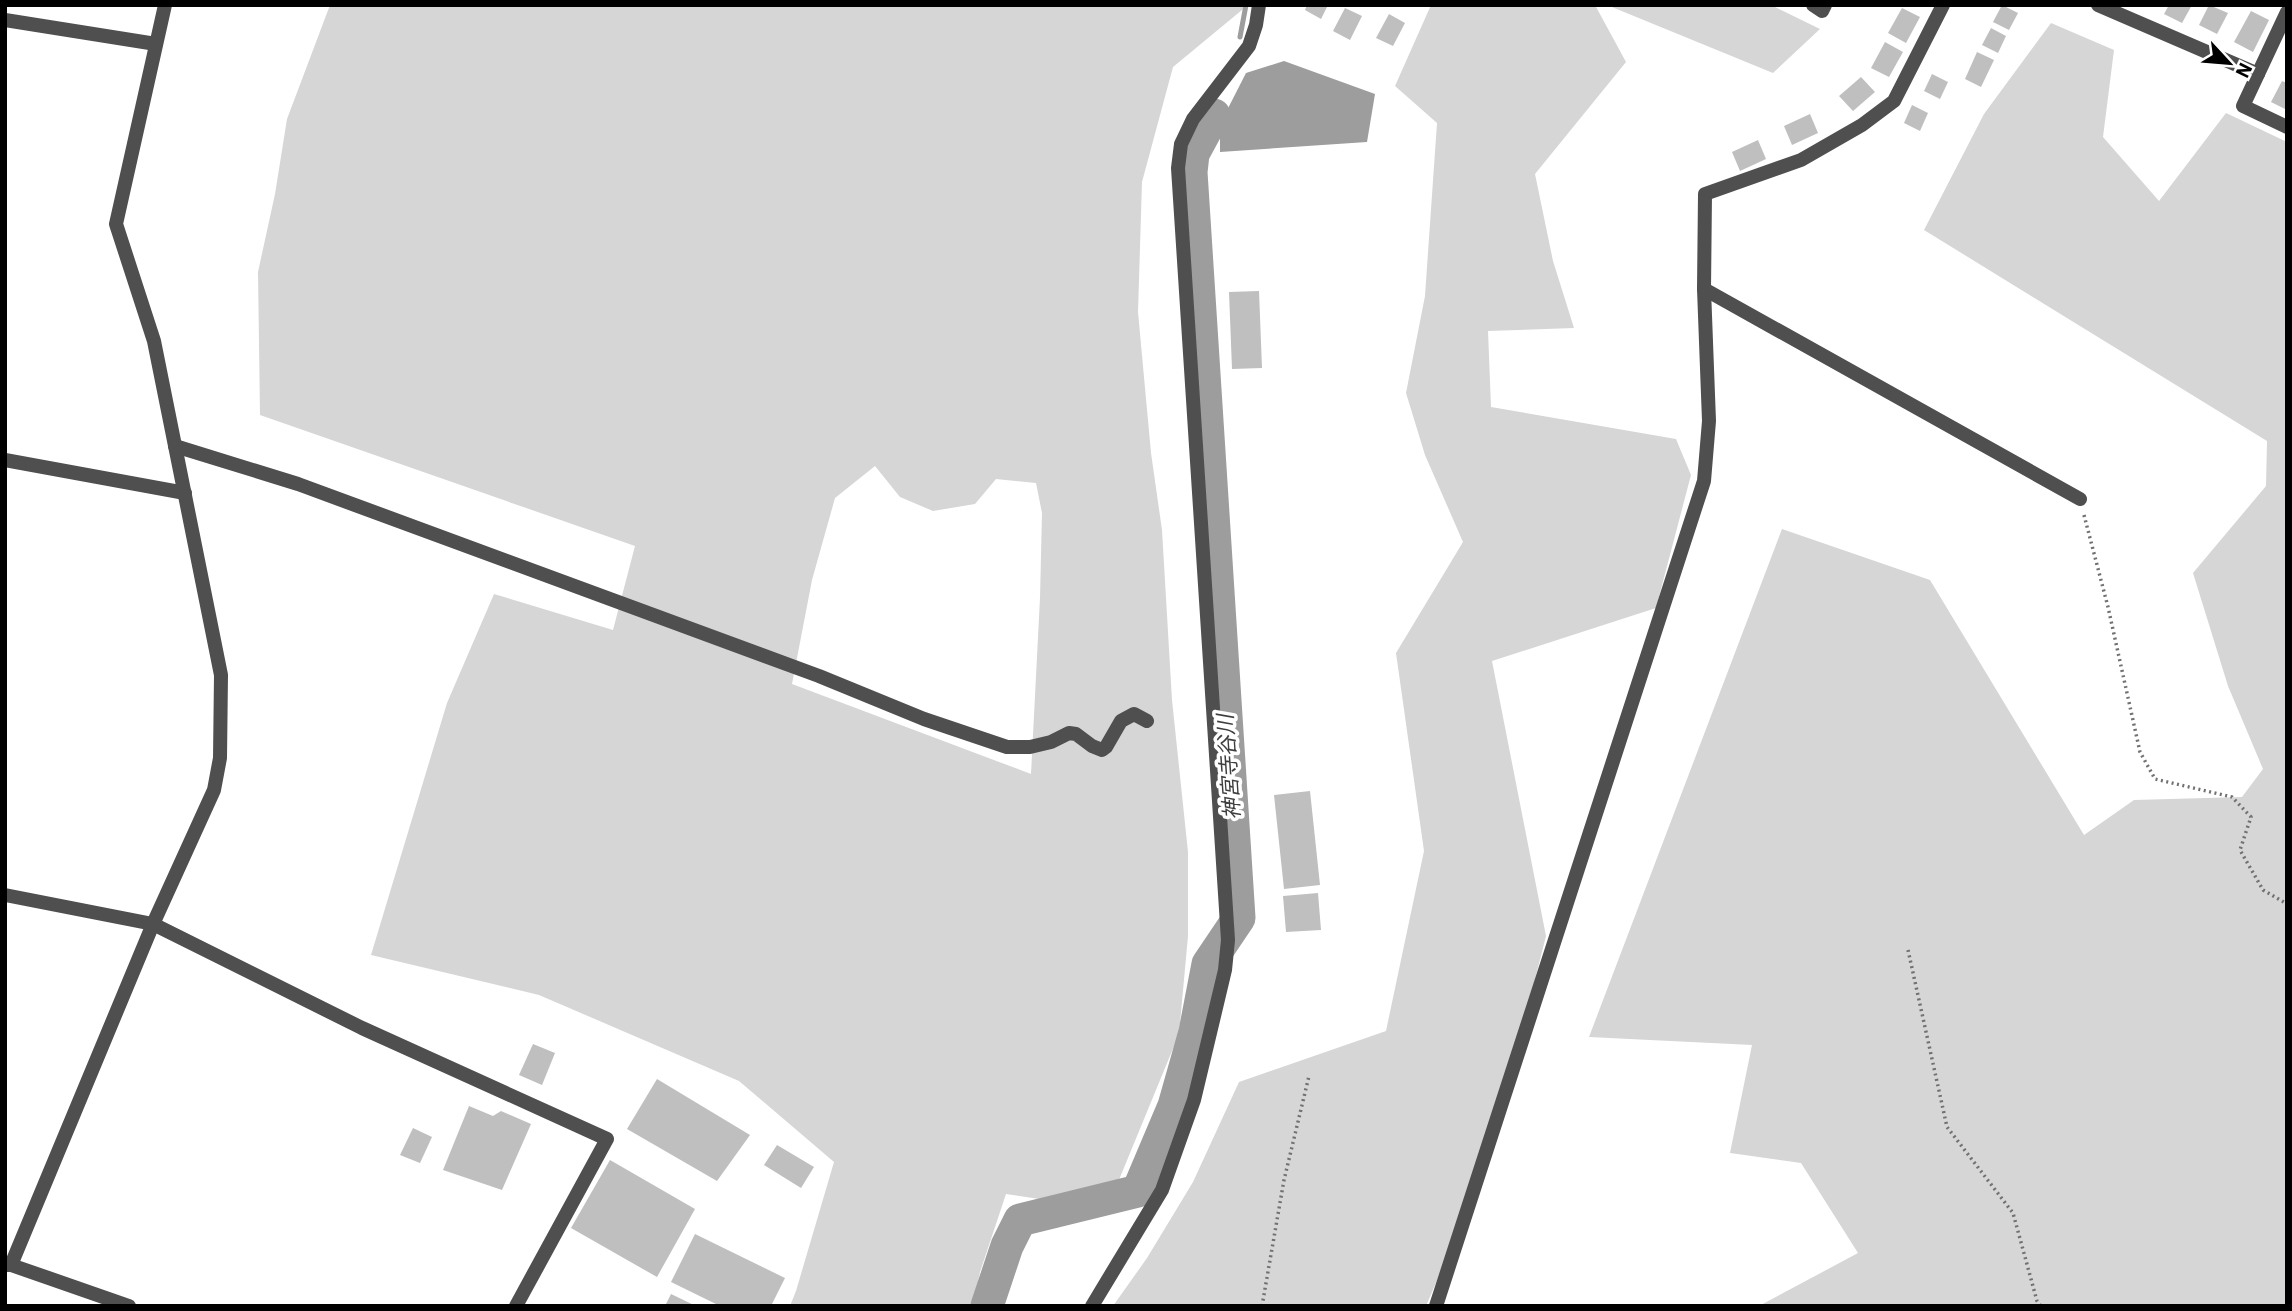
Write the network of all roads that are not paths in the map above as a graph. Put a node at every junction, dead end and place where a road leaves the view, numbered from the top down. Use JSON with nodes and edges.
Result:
{"nodes":[{"id":1,"x":165,"y":5,"type":"edge"},
{"id":2,"x":1259,"y":5,"type":"edge"},
{"id":3,"x":1813,"y":5,"type":"edge"},
{"id":4,"x":1825,"y":5,"type":"edge"},
{"id":5,"x":1943,"y":5,"type":"edge"},
{"id":6,"x":2098,"y":5,"type":"edge"},
{"id":7,"x":2287,"y":12,"type":"edge"},
{"id":8,"x":5,"y":20,"type":"edge"},
{"id":9,"x":156,"y":44,"type":"junction"},
{"id":10,"x":2258,"y":74,"type":"junction"},
{"id":11,"x":2287,"y":127,"type":"edge"},
{"id":12,"x":1704,"y":289,"type":"junction"},
{"id":13,"x":175,"y":446,"type":"junction"},
{"id":14,"x":5,"y":460,"type":"edge"},
{"id":15,"x":185,"y":493,"type":"junction"},
{"id":16,"x":2080,"y":499,"type":"road end"},
{"id":17,"x":1147,"y":721,"type":"dead end"},
{"id":18,"x":5,"y":895,"type":"edge"},
{"id":19,"x":153,"y":924,"type":"junction"},
{"id":20,"x":8,"y":1265,"type":"edge"},
{"id":21,"x":129,"y":1306,"type":"edge"},
{"id":22,"x":516,"y":1306,"type":"edge"},
{"id":23,"x":1092,"y":1306,"type":"edge"},
{"id":24,"x":1436,"y":1306,"type":"edge"}],
"edges":[{"from":1,"to":9,"type":"street"},
{"from":2,"to":23,"type":"street"},
{"from":3,"to":4,"type":"street"},
{"from":5,"to":12,"type":"street"},
{"from":6,"to":10,"type":"street"},
{"from":7,"to":10,"type":"street"},
{"from":8,"to":9,"type":"street"},
{"from":9,"to":13,"type":"street"},
{"from":10,"to":11,"type":"street"},
{"from":12,"to":16,"type":"street"},
{"from":12,"to":24,"type":"street"},
{"from":13,"to":15,"type":"street"},
{"from":13,"to":17,"type":"street"},
{"from":14,"to":15,"type":"street"},
{"from":15,"to":19,"type":"street"},
{"from":18,"to":19,"type":"street"},
{"from":19,"to":20,"type":"street"},
{"from":19,"to":22,"type":"street"},
{"from":20,"to":21,"type":"street"}]}
